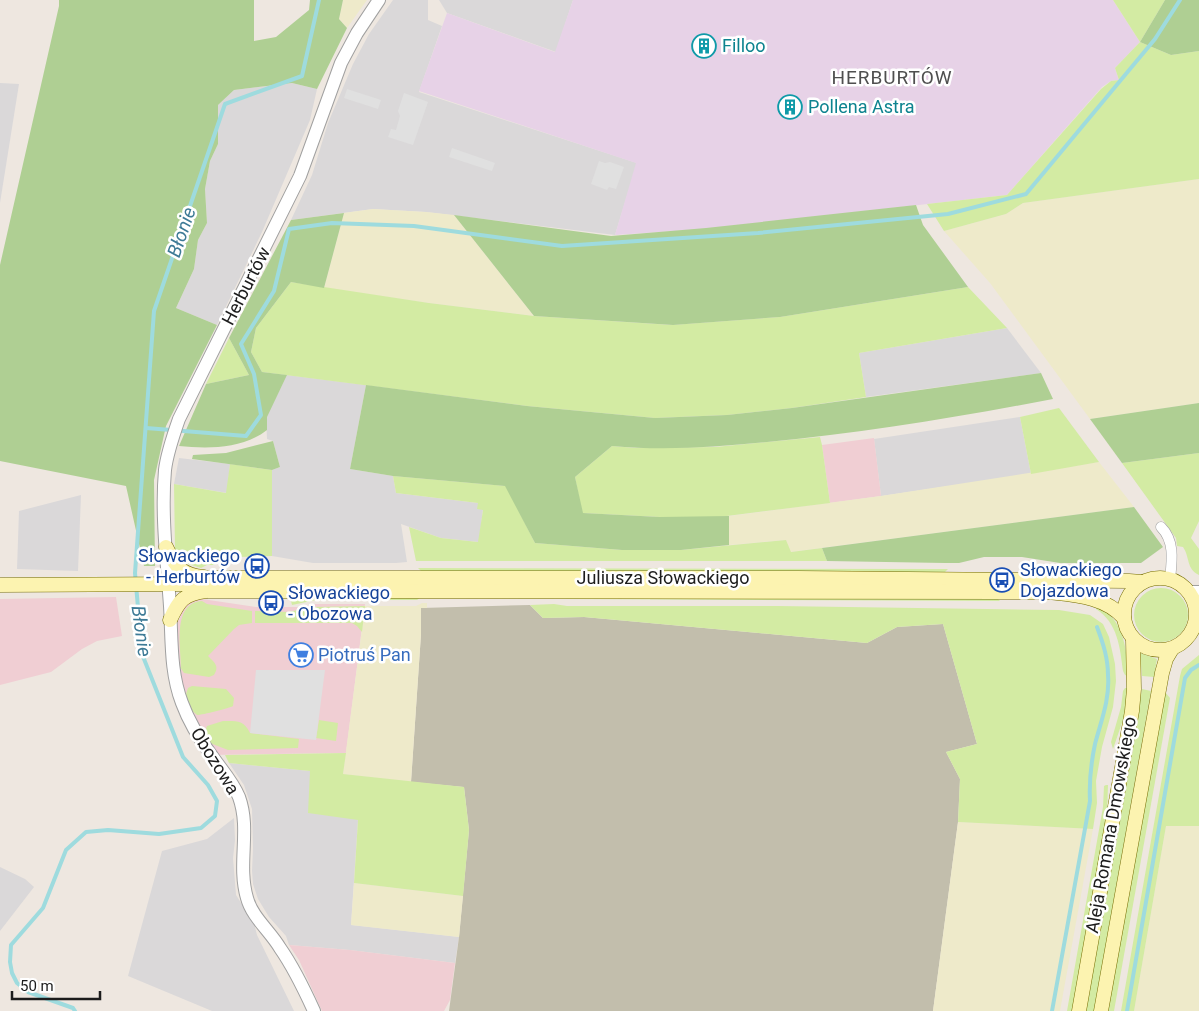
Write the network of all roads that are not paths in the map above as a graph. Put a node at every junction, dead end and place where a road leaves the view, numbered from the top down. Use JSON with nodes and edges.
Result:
{"nodes":[{"id":1,"x":379,"y":0,"type":"edge"},
{"id":2,"x":1161,"y":527,"type":"dead end"},
{"id":3,"x":166,"y":546,"type":"junction"},
{"id":4,"x":1170,"y":579,"type":"junction"},
{"id":5,"x":1142,"y":582,"type":"junction"},
{"id":6,"x":0,"y":584,"type":"edge"},
{"id":7,"x":168,"y":584,"type":"junction"},
{"id":8,"x":209,"y":584,"type":"junction"},
{"id":9,"x":1194,"y":592,"type":"edge"},
{"id":10,"x":1198,"y":617,"type":"edge"},
{"id":11,"x":1124,"y":618,"type":"junction"},
{"id":12,"x":170,"y":620,"type":"junction"},
{"id":13,"x":1133,"y":639,"type":"junction"},
{"id":14,"x":1172,"y":649,"type":"junction"},
{"id":15,"x":314,"y":1011,"type":"edge"},
{"id":16,"x":1079,"y":1011,"type":"edge"},
{"id":17,"x":1100,"y":1011,"type":"edge"}],
"edges":[{"from":1,"to":3,"type":"street","name":"Herburtów"},
{"from":2,"to":4,"type":"street"},
{"from":3,"to":7,"type":"street","name":"Herburtów"},
{"from":3,"to":8,"type":"main road"},
{"from":4,"to":5,"type":"main road"},
{"from":4,"to":9,"type":"main road"},
{"from":5,"to":8,"type":"main road","name":"Juliusza Słowackiego"},
{"from":5,"to":11,"type":"main road"},
{"from":6,"to":7,"type":"main road","name":"Juliusza Słowackiego"},
{"from":7,"to":8,"type":"main road","name":"Juliusza Słowackiego"},
{"from":7,"to":12,"type":"street","name":"Obozowa"},
{"from":8,"to":11,"type":"main road","name":"Juliusza Słowackiego"},
{"from":8,"to":12,"type":"main road"},
{"from":9,"to":10,"type":"main road"},
{"from":10,"to":14,"type":"main road"},
{"from":11,"to":13,"type":"main road"},
{"from":12,"to":15,"type":"street","name":"Obozowa"},
{"from":13,"to":14,"type":"main road"},
{"from":13,"to":16,"type":"main road","name":"Aleja Romana Dmowskiego"},
{"from":14,"to":17,"type":"main road","name":"Aleja Romana Dmowskiego"}]}
